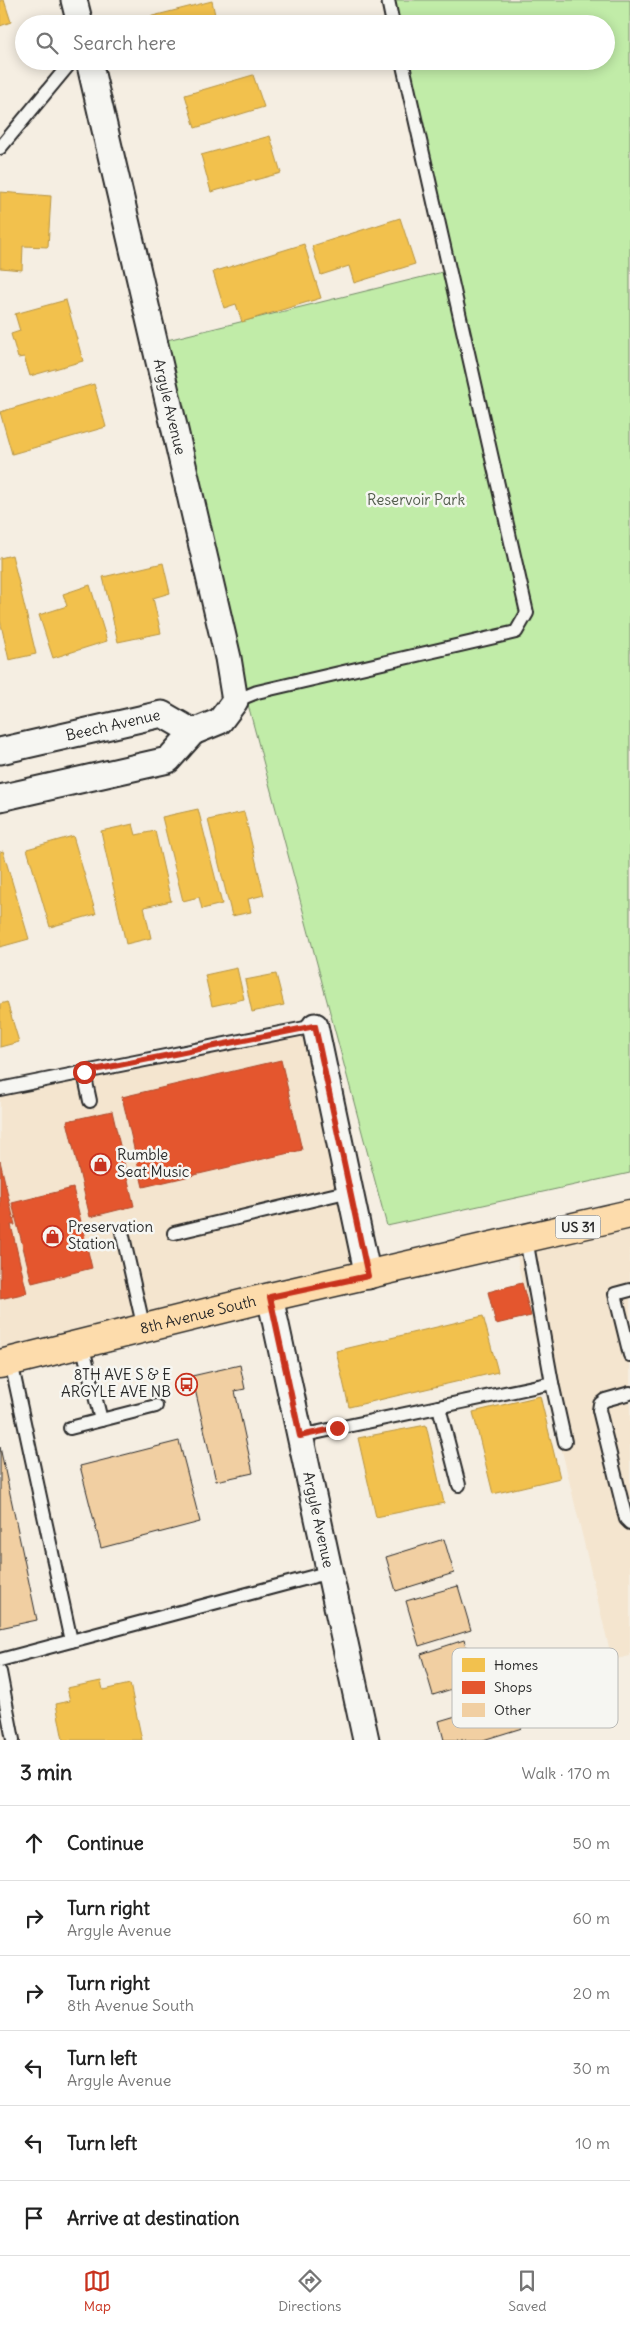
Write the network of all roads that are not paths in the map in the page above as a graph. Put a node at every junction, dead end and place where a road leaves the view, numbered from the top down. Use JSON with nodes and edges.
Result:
{"nodes":[{"id":1,"x":74,"y":0,"type":"edge"},
{"id":2,"x":388,"y":0,"type":"edge"},
{"id":3,"x":78,"y":15,"type":"edge"},
{"id":4,"x":392,"y":15,"type":"edge"},
{"id":5,"x":65,"y":70,"type":"edge"},
{"id":6,"x":91,"y":70,"type":"edge"},
{"id":7,"x":404,"y":70,"type":"edge"},
{"id":8,"x":0,"y":148,"type":"edge"},
{"id":9,"x":235,"y":701,"type":"junction"},
{"id":10,"x":193,"y":732,"type":"junction"},
{"id":11,"x":0,"y":751,"type":"edge"},
{"id":12,"x":0,"y":798,"type":"edge"},
{"id":13,"x":315,"y":1026,"type":"joint"},
{"id":14,"x":84,"y":1072,"type":"junction"},
{"id":15,"x":0,"y":1089,"type":"edge"},
{"id":16,"x":90,"y":1101,"type":"dead end"},
{"id":17,"x":350,"y":1191,"type":"junction"},
{"id":18,"x":630,"y":1214,"type":"edge"},
{"id":19,"x":122,"y":1232,"type":"dead end"},
{"id":20,"x":174,"y":1233,"type":"dead end"},
{"id":21,"x":526,"y":1239,"type":"junction"},
{"id":22,"x":368,"y":1276,"type":"junction"},
{"id":23,"x":630,"y":1290,"type":"edge"},
{"id":24,"x":270,"y":1297,"type":"junction"},
{"id":25,"x":144,"y":1329,"type":"junction"},
{"id":26,"x":82,"y":1344,"type":"junction"},
{"id":27,"x":630,"y":1355,"type":"edge"},
{"id":28,"x":6,"y":1363,"type":"edge"},
{"id":29,"x":552,"y":1383,"type":"junction"},
{"id":30,"x":630,"y":1393,"type":"edge"},
{"id":31,"x":156,"y":1406,"type":"dead end"},
{"id":32,"x":439,"y":1407,"type":"junction"},
{"id":33,"x":101,"y":1420,"type":"junction"},
{"id":34,"x":70,"y":1428,"type":"dead end"},
{"id":35,"x":300,"y":1436,"type":"junction"},
{"id":36,"x":565,"y":1442,"type":"dead end"},
{"id":37,"x":459,"y":1485,"type":"dead end"},
{"id":38,"x":630,"y":1523,"type":"edge"},
{"id":39,"x":330,"y":1572,"type":"junction"},
{"id":40,"x":70,"y":1641,"type":"junction"},
{"id":41,"x":0,"y":1660,"type":"edge"},
{"id":42,"x":0,"y":1672,"type":"edge"},
{"id":43,"x":13,"y":1740,"type":"edge"},
{"id":44,"x":366,"y":1740,"type":"edge"}],
"edges":[{"from":1,"to":3,"type":"street"},
{"from":2,"to":4,"type":"lane"},
{"from":5,"to":8,"type":"lane"},
{"from":6,"to":9,"type":"street","name":"Argyle Avenue"},
{"from":7,"to":9,"type":"lane"},
{"from":9,"to":10,"type":"street"},
{"from":10,"to":11,"type":"street","name":"Beech Avenue"},
{"from":10,"to":12,"type":"street"},
{"from":13,"to":14,"type":"lane"},
{"from":13,"to":17,"type":"street"},
{"from":14,"to":15,"type":"lane"},
{"from":14,"to":16,"type":"lane"},
{"from":17,"to":20,"type":"lane"},
{"from":17,"to":22,"type":"street"},
{"from":18,"to":21,"type":"main road","name":"8th Avenue South","number":"US 31"},
{"from":19,"to":25,"type":"lane"},
{"from":21,"to":22,"type":"main road","name":"8th Avenue South","number":"US 31"},
{"from":21,"to":29,"type":"lane"},
{"from":22,"to":24,"type":"main road","name":"8th Avenue South","number":"US 31"},
{"from":23,"to":27,"type":"lane"},
{"from":24,"to":25,"type":"main road","name":"8th Avenue South","number":"US 31"},
{"from":24,"to":35,"type":"street","name":"Argyle Avenue"},
{"from":25,"to":26,"type":"main road","name":"8th Avenue South","number":"US 31"},
{"from":26,"to":28,"type":"main road","name":"8th Avenue South","number":"US 31"},
{"from":26,"to":33,"type":"lane"},
{"from":28,"to":40,"type":"lane"},
{"from":29,"to":32,"type":"lane"},
{"from":29,"to":36,"type":"lane"},
{"from":30,"to":38,"type":"lane"},
{"from":31,"to":33,"type":"lane"},
{"from":32,"to":35,"type":"lane"},
{"from":32,"to":37,"type":"lane"},
{"from":33,"to":34,"type":"lane"},
{"from":35,"to":39,"type":"street","name":"Argyle Avenue"},
{"from":39,"to":40,"type":"lane"},
{"from":39,"to":44,"type":"street","name":"Argyle Avenue"},
{"from":40,"to":41,"type":"lane"},
{"from":42,"to":43,"type":"lane"}]}
